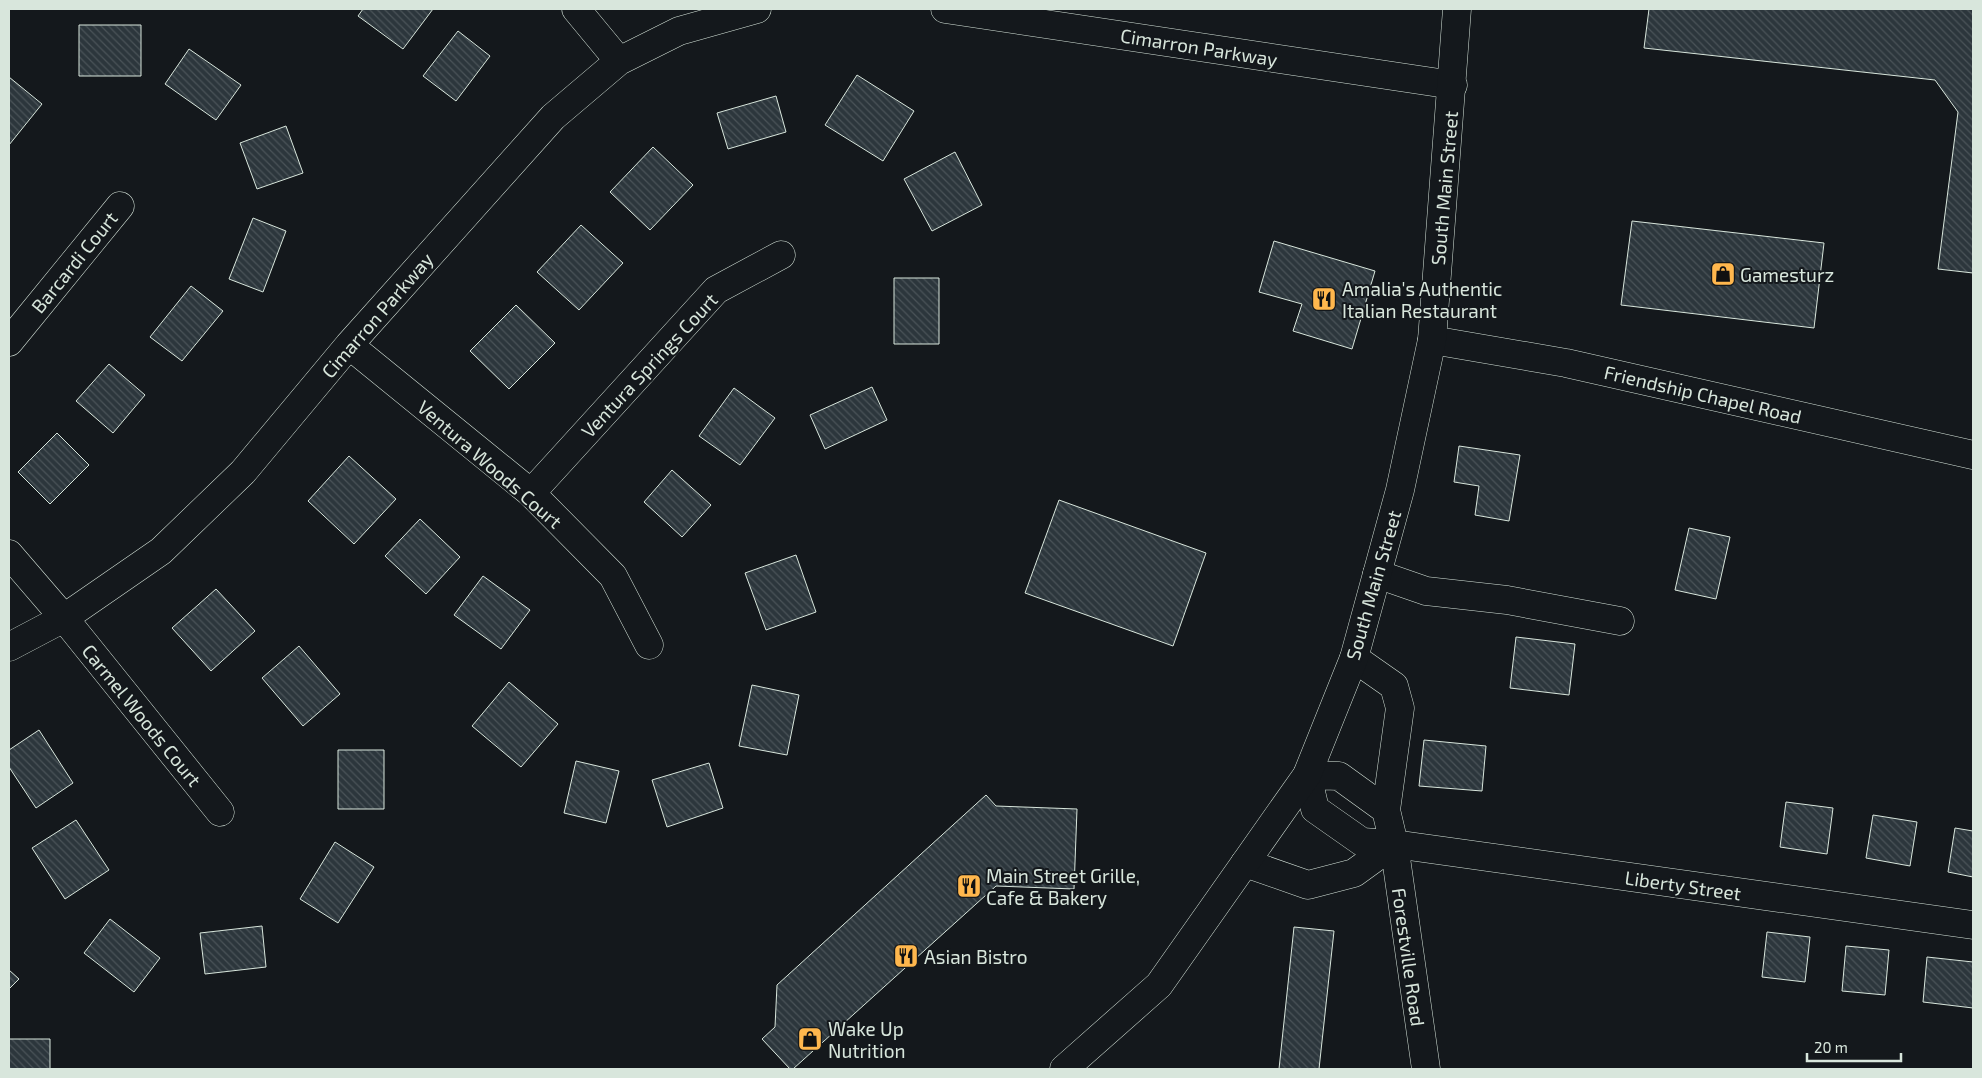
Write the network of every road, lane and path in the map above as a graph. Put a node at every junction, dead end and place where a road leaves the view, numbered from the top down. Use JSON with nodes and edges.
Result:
{"nodes":[{"id":1,"x":576,"y":9,"type":"edge"},
{"id":2,"x":757,"y":9,"type":"edge"},
{"id":3,"x":945,"y":9,"type":"edge"},
{"id":4,"x":1457,"y":9,"type":"edge"},
{"id":5,"x":620,"y":61,"type":"junction"},
{"id":6,"x":1453,"y":85,"type":"junction"},
{"id":7,"x":120,"y":206,"type":"dead end"},
{"id":8,"x":781,"y":255,"type":"dead end"},
{"id":9,"x":1432,"y":340,"type":"junction"},
{"id":10,"x":9,"y":342,"type":"edge"},
{"id":11,"x":349,"y":345,"type":"junction"},
{"id":12,"x":1973,"y":455,"type":"edge"},
{"id":13,"x":531,"y":493,"type":"junction"},
{"id":14,"x":9,"y":554,"type":"edge"},
{"id":15,"x":1377,"y":574,"type":"junction"},
{"id":16,"x":64,"y":618,"type":"junction"},
{"id":17,"x":1620,"y":621,"type":"dead end"},
{"id":18,"x":649,"y":645,"type":"dead end"},
{"id":19,"x":9,"y":647,"type":"edge"},
{"id":20,"x":1354,"y":658,"type":"junction"},
{"id":21,"x":1307,"y":775,"type":"junction"},
{"id":22,"x":1386,"y":810,"type":"junction"},
{"id":23,"x":220,"y":812,"type":"dead end"},
{"id":24,"x":1394,"y":844,"type":"junction"},
{"id":25,"x":1245,"y":863,"type":"junction"},
{"id":26,"x":1973,"y":925,"type":"edge"},
{"id":27,"x":1064,"y":1069,"type":"edge"},
{"id":28,"x":1426,"y":1069,"type":"edge"}],
"edges":[{"from":1,"to":5,"type":"street"},
{"from":2,"to":5,"type":"street","name":"Cimarron Parkway"},
{"from":3,"to":6,"type":"street","name":"Cimarron Parkway"},
{"from":4,"to":6,"type":"street","name":"South Main Street"},
{"from":5,"to":11,"type":"street","name":"Cimarron Parkway"},
{"from":6,"to":9,"type":"street","name":"South Main Street"},
{"from":7,"to":10,"type":"street","name":"Barcardi Court"},
{"from":8,"to":13,"type":"street","name":"Ventura Springs Court"},
{"from":9,"to":12,"type":"street","name":"Friendship Chapel Road"},
{"from":9,"to":15,"type":"street","name":"South Main Street"},
{"from":11,"to":13,"type":"street","name":"Ventura Woods Court"},
{"from":11,"to":16,"type":"street","name":"Cimarron Parkway"},
{"from":13,"to":18,"type":"street","name":"Ventura Woods Court"},
{"from":14,"to":16,"type":"street","name":"Carmel Woods Court"},
{"from":15,"to":17,"type":"street"},
{"from":15,"to":20,"type":"street","name":"South Main Street"},
{"from":16,"to":19,"type":"street","name":"Cimarron Parkway"},
{"from":16,"to":23,"type":"street","name":"Carmel Woods Court"},
{"from":20,"to":21,"type":"street","name":"South Main Street"},
{"from":20,"to":22,"type":"street"},
{"from":21,"to":22,"type":"street"},
{"from":21,"to":24,"type":"street"},
{"from":21,"to":25,"type":"street","name":"South Main Street"},
{"from":22,"to":24,"type":"street","name":"Forestville Road"},
{"from":24,"to":25,"type":"street"},
{"from":24,"to":26,"type":"street","name":"Liberty Street"},
{"from":24,"to":28,"type":"street","name":"Forestville Road"},
{"from":25,"to":27,"type":"street","name":"South Main Street"}]}
